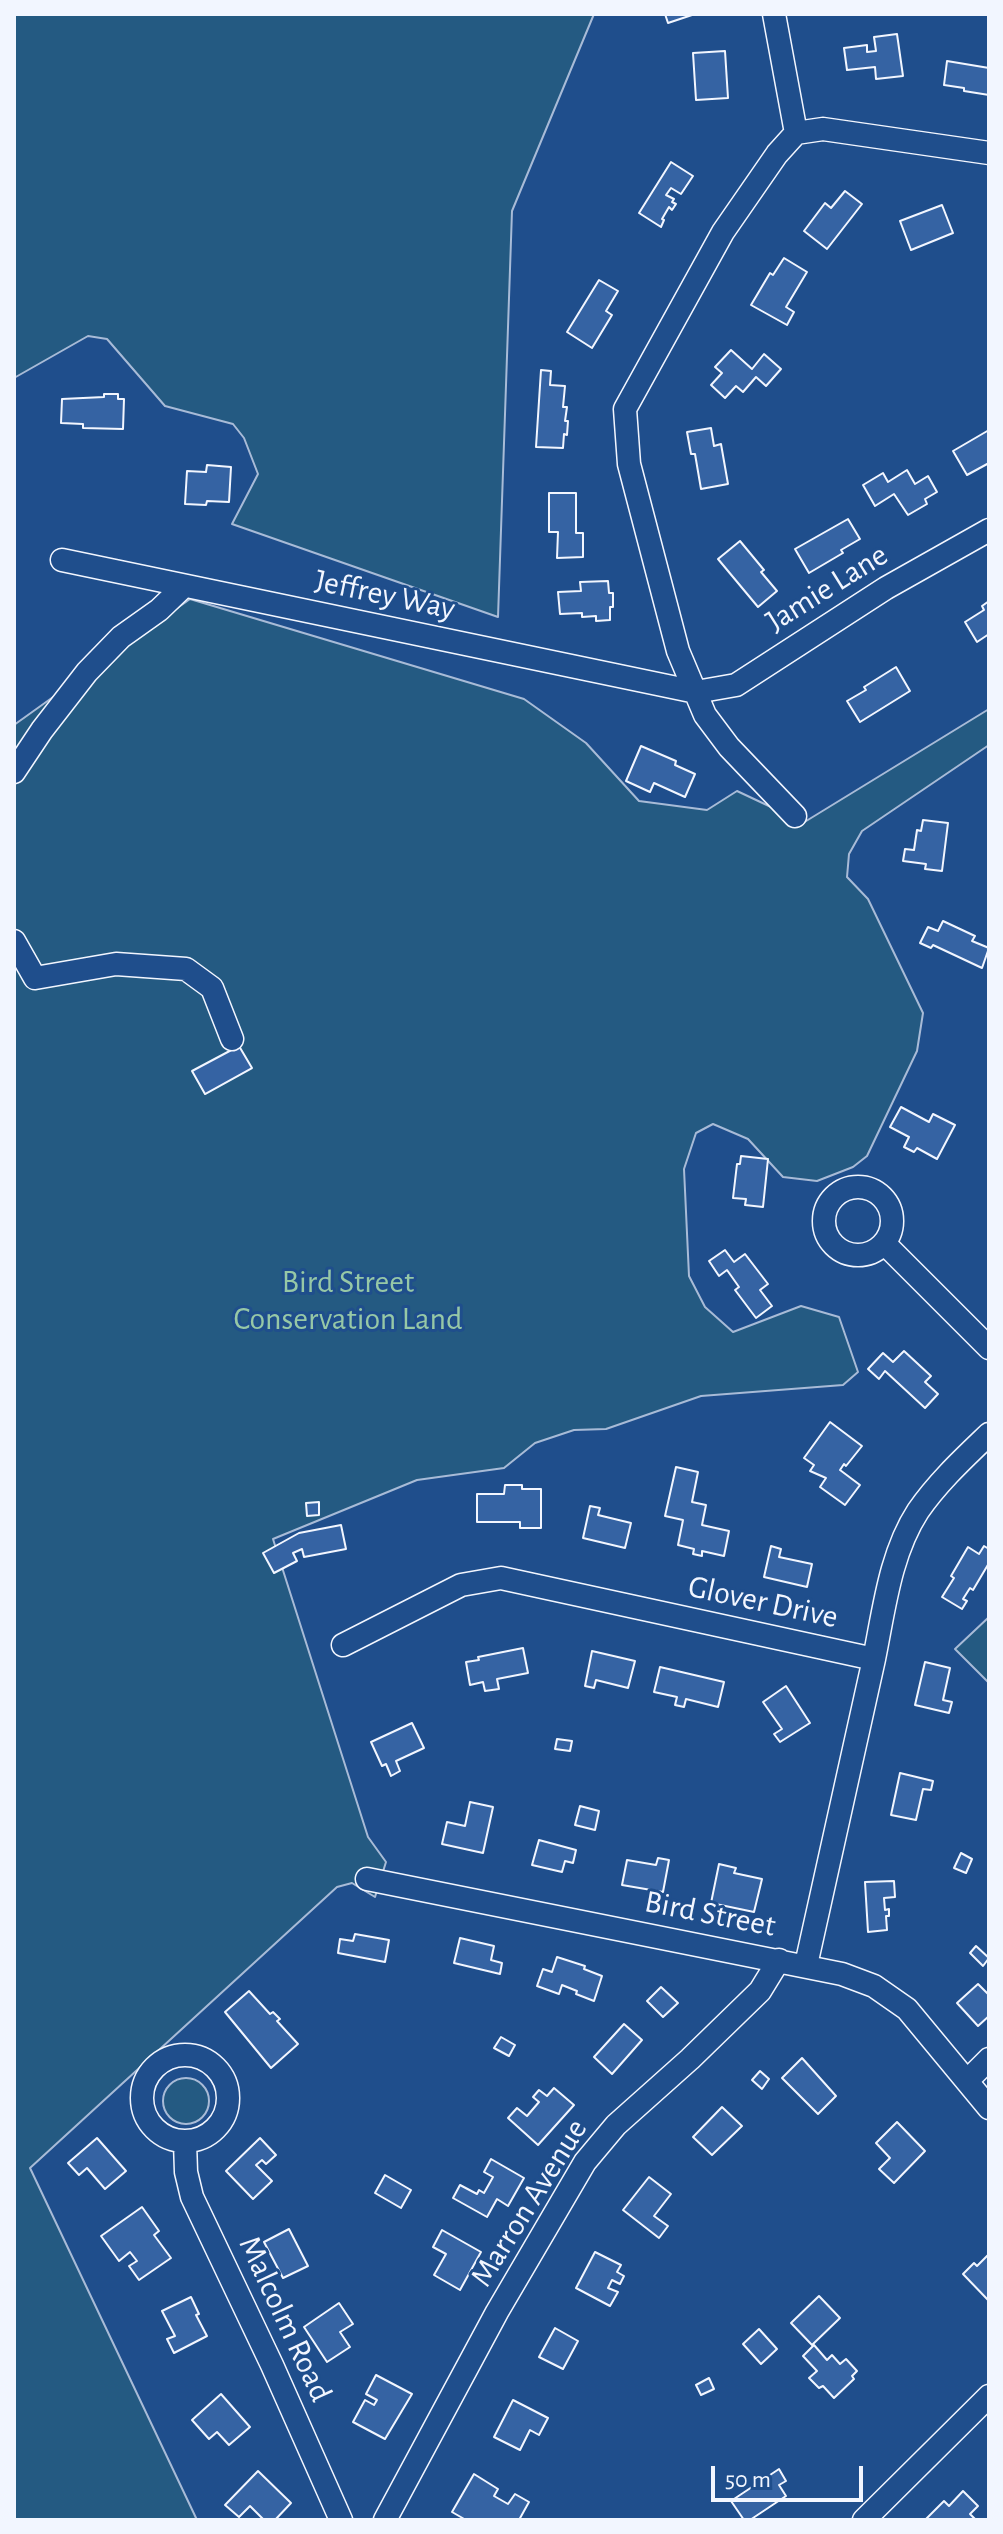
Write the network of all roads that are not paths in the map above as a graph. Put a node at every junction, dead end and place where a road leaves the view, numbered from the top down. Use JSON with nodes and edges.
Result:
{"nodes":[{"id":1,"x":774,"y":14,"type":"edge"},
{"id":2,"x":796,"y":133,"type":"junction"},
{"id":3,"x":989,"y":153,"type":"edge"},
{"id":4,"x":989,"y":530,"type":"edge"},
{"id":5,"x":62,"y":560,"type":"dead end"},
{"id":6,"x":184,"y":586,"type":"junction"},
{"id":7,"x":696,"y":692,"type":"junction"},
{"id":8,"x":14,"y":772,"type":"edge"},
{"id":9,"x":795,"y":816,"type":"dead end"},
{"id":10,"x":14,"y":941,"type":"edge"},
{"id":11,"x":232,"y":1039,"type":"dead end"},
{"id":12,"x":884,"y":1243,"type":"dead end"},
{"id":13,"x":989,"y":1348,"type":"edge"},
{"id":14,"x":989,"y":1434,"type":"edge"},
{"id":15,"x":343,"y":1645,"type":"dead end"},
{"id":16,"x":874,"y":1659,"type":"junction"},
{"id":17,"x":367,"y":1879,"type":"dead end"},
{"id":18,"x":779,"y":1960,"type":"junction"},
{"id":19,"x":806,"y":1965,"type":"junction"},
{"id":20,"x":989,"y":2059,"type":"edge"},
{"id":21,"x":967,"y":2081,"type":"junction"},
{"id":22,"x":989,"y":2108,"type":"edge"},
{"id":23,"x":185,"y":2142,"type":"dead end"},
{"id":24,"x":989,"y":2396,"type":"edge"},
{"id":25,"x":341,"y":2520,"type":"edge"},
{"id":26,"x":385,"y":2520,"type":"edge"},
{"id":27,"x":864,"y":2520,"type":"edge"}],
"edges":[{"from":1,"to":2,"type":"street"},
{"from":2,"to":3,"type":"street"},
{"from":2,"to":7,"type":"street"},
{"from":4,"to":7,"type":"street","name":"Jamie Lane"},
{"from":5,"to":6,"type":"street","name":"Jeffrey Way"},
{"from":6,"to":7,"type":"street","name":"Jeffrey Way"},
{"from":6,"to":8,"type":"street"},
{"from":7,"to":9,"type":"street"},
{"from":10,"to":11,"type":"street"},
{"from":12,"to":13,"type":"street"},
{"from":14,"to":16,"type":"street"},
{"from":15,"to":16,"type":"street","name":"Glover Drive"},
{"from":16,"to":19,"type":"street","name":"Glover Drive"},
{"from":17,"to":18,"type":"street","name":"Bird Street"},
{"from":18,"to":19,"type":"street","name":"Bird Street"},
{"from":18,"to":26,"type":"street","name":"Marron Avenue"},
{"from":19,"to":21,"type":"street","name":"Bird Street"},
{"from":20,"to":21,"type":"street"},
{"from":21,"to":22,"type":"street","name":"Bird Street"},
{"from":23,"to":25,"type":"street","name":"Malcolm Road"},
{"from":24,"to":27,"type":"street"}]}
